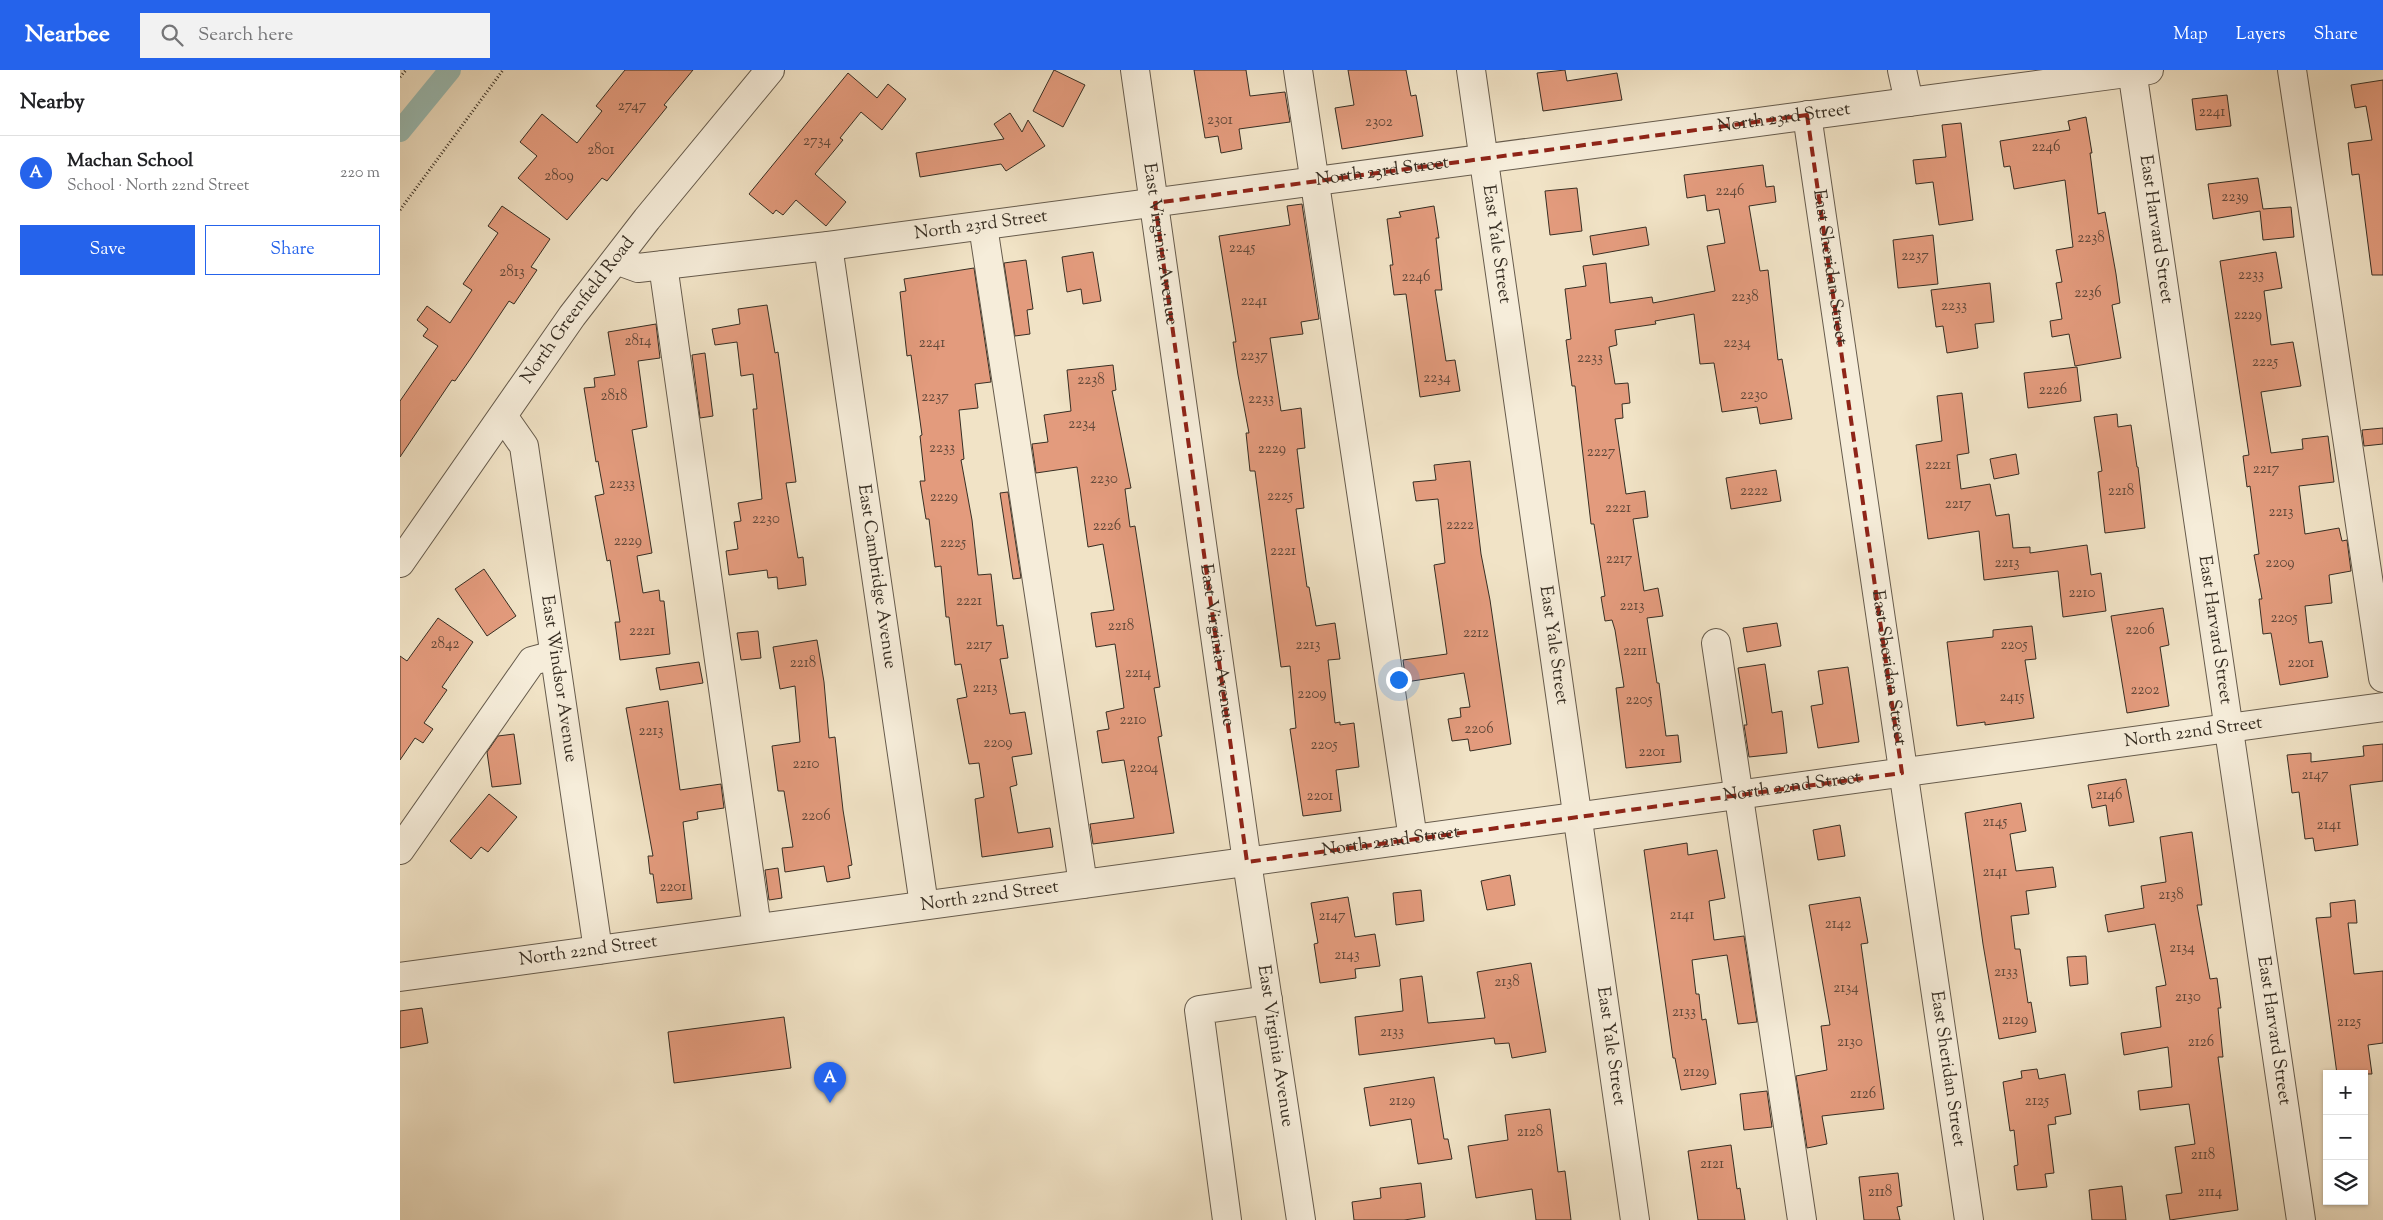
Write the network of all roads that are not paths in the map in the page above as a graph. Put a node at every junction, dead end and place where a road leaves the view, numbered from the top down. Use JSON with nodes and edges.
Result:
{"nodes":[{"id":1,"x":770,"y":70,"type":"edge"},
{"id":2,"x":1135,"y":70,"type":"edge"},
{"id":3,"x":1298,"y":70,"type":"edge"},
{"id":4,"x":1471,"y":70,"type":"edge"},
{"id":5,"x":1902,"y":70,"type":"edge"},
{"id":6,"x":2292,"y":70,"type":"edge"},
{"id":7,"x":2138,"y":71,"type":"edge"},
{"id":8,"x":1909,"y":102,"type":"junction"},
{"id":9,"x":1807,"y":115,"type":"junction"},
{"id":10,"x":1484,"y":159,"type":"junction"},
{"id":11,"x":1314,"y":182,"type":"junction"},
{"id":12,"x":1155,"y":203,"type":"junction"},
{"id":13,"x":983,"y":226,"type":"junction"},
{"id":14,"x":828,"y":246,"type":"junction"},
{"id":15,"x":616,"y":260,"type":"junction"},
{"id":16,"x":663,"y":265,"type":"junction"},
{"id":17,"x":503,"y":416,"type":"junction"},
{"id":18,"x":400,"y":563,"type":"edge"},
{"id":19,"x":1716,"y":643,"type":"dead end"},
{"id":20,"x":554,"y":655,"type":"junction"},
{"id":21,"x":2383,"y":678,"type":"edge"},
{"id":22,"x":2383,"y":708,"type":"edge"},
{"id":23,"x":2230,"y":728,"type":"junction"},
{"id":24,"x":1902,"y":773,"type":"junction"},
{"id":25,"x":1738,"y":796,"type":"junction"},
{"id":26,"x":1578,"y":816,"type":"junction"},
{"id":27,"x":1413,"y":839,"type":"junction"},
{"id":28,"x":400,"y":850,"type":"edge"},
{"id":29,"x":1247,"y":862,"type":"junction"},
{"id":30,"x":1083,"y":884,"type":"junction"},
{"id":31,"x":924,"y":906,"type":"junction"},
{"id":32,"x":757,"y":928,"type":"junction"},
{"id":33,"x":598,"y":950,"type":"junction"},
{"id":34,"x":400,"y":977,"type":"edge"},
{"id":35,"x":1268,"y":1000,"type":"junction"},
{"id":36,"x":1227,"y":1220,"type":"edge"},
{"id":37,"x":1301,"y":1220,"type":"edge"},
{"id":38,"x":1636,"y":1220,"type":"edge"},
{"id":39,"x":1802,"y":1220,"type":"edge"},
{"id":40,"x":1969,"y":1220,"type":"edge"},
{"id":41,"x":2301,"y":1220,"type":"edge"}],
"edges":[{"from":1,"to":15,"type":"street","name":"North Greenfield Road"},
{"from":2,"to":12,"type":"street","name":"East Virginia Avenue"},
{"from":3,"to":11,"type":"street"},
{"from":4,"to":10,"type":"street","name":"East Yale Street"},
{"from":5,"to":8,"type":"street"},
{"from":6,"to":21,"type":"street"},
{"from":7,"to":8,"type":"street","name":"North 23rd Street"},
{"from":7,"to":23,"type":"street","name":"East Harvard Street"},
{"from":8,"to":9,"type":"street","name":"North 23rd Street"},
{"from":9,"to":10,"type":"street","name":"North 23rd Street"},
{"from":9,"to":24,"type":"street","name":"East Sheridan Street"},
{"from":10,"to":11,"type":"street","name":"North 23rd Street"},
{"from":10,"to":26,"type":"street","name":"East Yale Street"},
{"from":11,"to":12,"type":"street","name":"North 23rd Street"},
{"from":11,"to":27,"type":"street"},
{"from":12,"to":13,"type":"street","name":"North 23rd Street"},
{"from":12,"to":29,"type":"street","name":"East Virginia Avenue"},
{"from":13,"to":14,"type":"street","name":"North 23rd Street"},
{"from":13,"to":30,"type":"street"},
{"from":14,"to":16,"type":"street","name":"North 23rd Street"},
{"from":14,"to":31,"type":"street","name":"East Cambridge Avenue"},
{"from":15,"to":16,"type":"street","name":"North 23rd Street"},
{"from":15,"to":17,"type":"street","name":"North Greenfield Road"},
{"from":16,"to":32,"type":"street"},
{"from":17,"to":18,"type":"street","name":"North Greenfield Road"},
{"from":17,"to":20,"type":"street","name":"East Windsor Avenue"},
{"from":19,"to":25,"type":"street"},
{"from":20,"to":28,"type":"street"},
{"from":20,"to":33,"type":"street","name":"East Windsor Avenue"},
{"from":22,"to":23,"type":"street","name":"North 22nd Street"},
{"from":23,"to":24,"type":"street","name":"North 22nd Street"},
{"from":23,"to":41,"type":"street","name":"East Harvard Street"},
{"from":24,"to":25,"type":"street","name":"North 22nd Street"},
{"from":24,"to":40,"type":"street","name":"East Sheridan Street"},
{"from":25,"to":26,"type":"street","name":"North 22nd Street"},
{"from":25,"to":39,"type":"street"},
{"from":26,"to":27,"type":"street","name":"North 22nd Street"},
{"from":26,"to":38,"type":"street","name":"East Yale Street"},
{"from":27,"to":29,"type":"street","name":"North 22nd Street"},
{"from":29,"to":30,"type":"street","name":"North 22nd Street"},
{"from":29,"to":35,"type":"street","name":"East Virginia Avenue"},
{"from":30,"to":31,"type":"street","name":"North 22nd Street"},
{"from":31,"to":32,"type":"street","name":"North 22nd Street"},
{"from":32,"to":33,"type":"street","name":"North 22nd Street"},
{"from":33,"to":34,"type":"street","name":"North 22nd Street"},
{"from":35,"to":36,"type":"street"},
{"from":35,"to":37,"type":"street","name":"East Virginia Avenue"}]}
